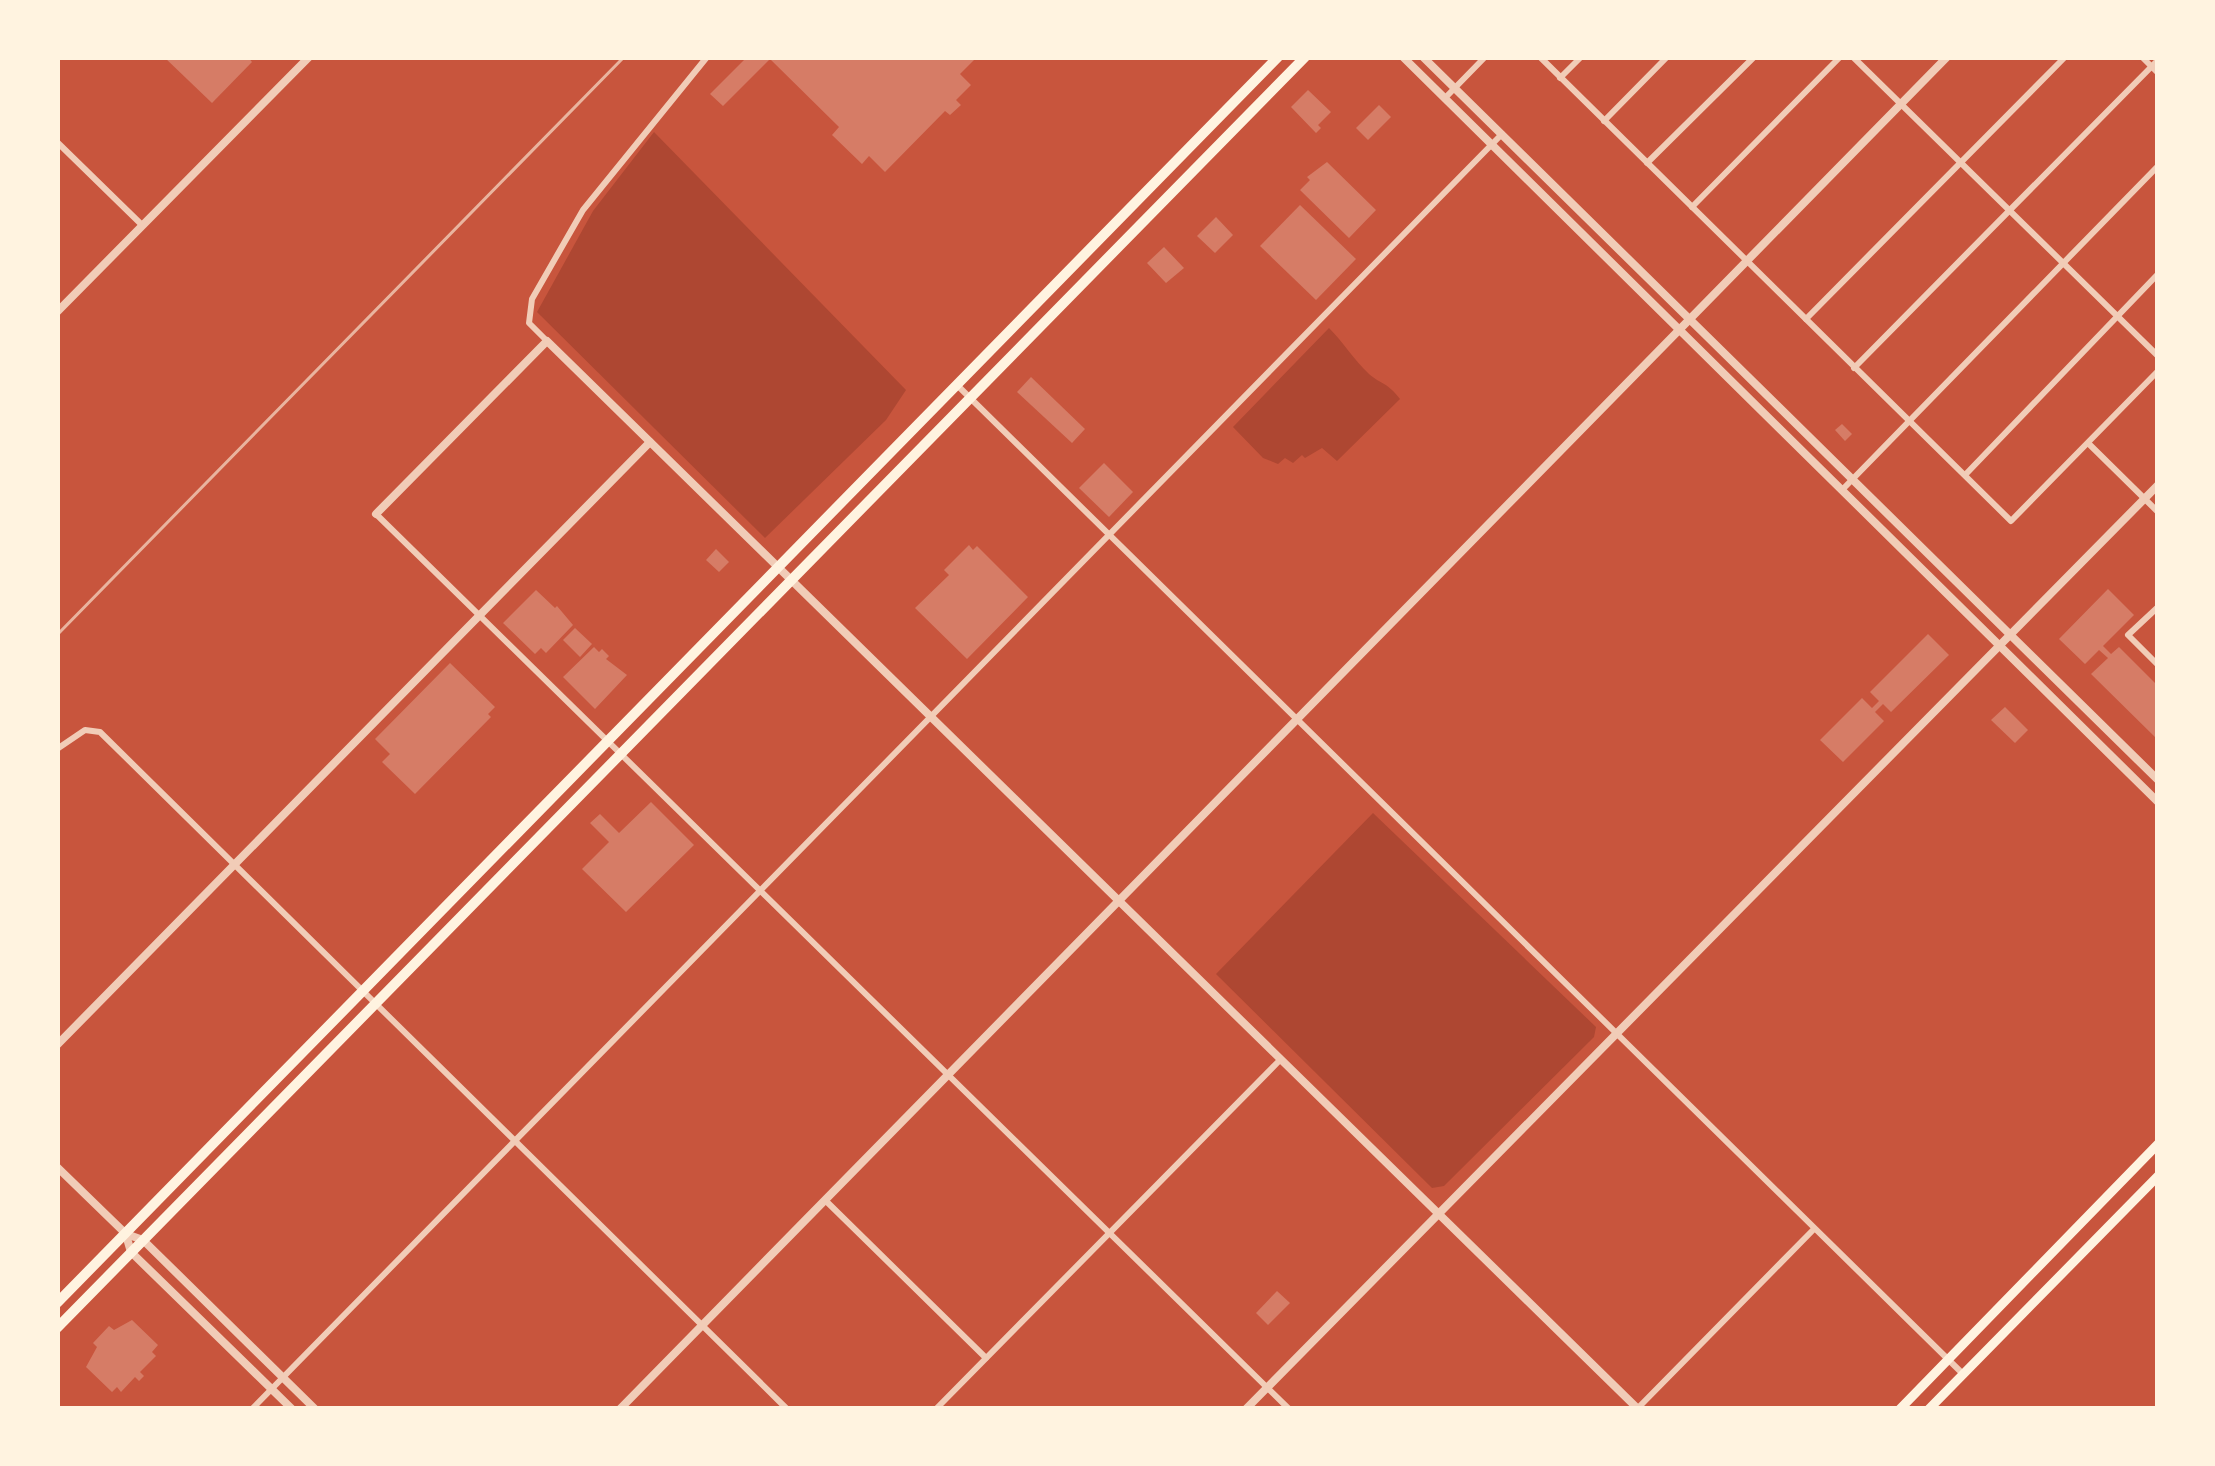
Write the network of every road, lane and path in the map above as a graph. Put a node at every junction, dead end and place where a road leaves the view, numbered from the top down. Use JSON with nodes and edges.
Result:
{"nodes":[{"id":1,"x":309,"y":57,"type":"edge"},
{"id":2,"x":707,"y":57,"type":"edge"},
{"id":3,"x":1278,"y":57,"type":"edge"},
{"id":4,"x":1305,"y":57,"type":"edge"},
{"id":5,"x":1403,"y":57,"type":"edge"},
{"id":6,"x":1423,"y":57,"type":"edge"},
{"id":7,"x":1485,"y":57,"type":"edge"},
{"id":8,"x":1540,"y":57,"type":"edge"},
{"id":9,"x":1581,"y":57,"type":"edge"},
{"id":10,"x":1667,"y":57,"type":"edge"},
{"id":11,"x":1754,"y":57,"type":"edge"},
{"id":12,"x":1840,"y":57,"type":"edge"},
{"id":13,"x":1853,"y":57,"type":"edge"},
{"id":14,"x":1947,"y":57,"type":"edge"},
{"id":15,"x":2065,"y":57,"type":"edge"},
{"id":16,"x":2142,"y":57,"type":"edge"},
{"id":17,"x":2156,"y":66,"type":"edge"},
{"id":18,"x":1561,"y":78,"type":"junction"},
{"id":19,"x":1455,"y":88,"type":"junction"},
{"id":20,"x":1445,"y":98,"type":"junction"},
{"id":21,"x":1902,"y":104,"type":"junction"},
{"id":22,"x":1604,"y":121,"type":"junction"},
{"id":23,"x":1502,"y":134,"type":"junction"},
{"id":24,"x":57,"y":142,"type":"edge"},
{"id":25,"x":1492,"y":143,"type":"junction"},
{"id":26,"x":1960,"y":161,"type":"junction"},
{"id":27,"x":1648,"y":163,"type":"junction"},
{"id":28,"x":2158,"y":166,"type":"edge"},
{"id":29,"x":1692,"y":207,"type":"junction"},
{"id":30,"x":2009,"y":209,"type":"junction"},
{"id":31,"x":142,"y":225,"type":"junction"},
{"id":32,"x":1749,"y":263,"type":"junction"},
{"id":33,"x":2064,"y":263,"type":"junction"},
{"id":34,"x":2158,"y":274,"type":"edge"},
{"id":35,"x":57,"y":312,"type":"edge"},
{"id":36,"x":2117,"y":315,"type":"junction"},
{"id":37,"x":1806,"y":319,"type":"junction"},
{"id":38,"x":1693,"y":321,"type":"junction"},
{"id":39,"x":1682,"y":331,"type":"junction"},
{"id":40,"x":547,"y":341,"type":"junction"},
{"id":41,"x":2158,"y":356,"type":"edge"},
{"id":42,"x":1854,"y":368,"type":"junction"},
{"id":43,"x":2158,"y":371,"type":"edge"},
{"id":44,"x":957,"y":386,"type":"junction"},
{"id":45,"x":969,"y":400,"type":"junction"},
{"id":46,"x":1910,"y":421,"type":"junction"},
{"id":47,"x":650,"y":442,"type":"junction"},
{"id":48,"x":2089,"y":444,"type":"junction"},
{"id":49,"x":1966,"y":474,"type":"junction"},
{"id":50,"x":1854,"y":479,"type":"junction"},
{"id":51,"x":2158,"y":485,"type":"edge"},
{"id":52,"x":1843,"y":489,"type":"junction"},
{"id":53,"x":2145,"y":499,"type":"junction"},
{"id":54,"x":2158,"y":512,"type":"edge"},
{"id":55,"x":376,"y":514,"type":"joint"},
{"id":56,"x":1109,"y":535,"type":"junction"},
{"id":57,"x":777,"y":568,"type":"junction"},
{"id":58,"x":790,"y":580,"type":"junction"},
{"id":59,"x":2158,"y":607,"type":"edge"},
{"id":60,"x":477,"y":615,"type":"junction"},
{"id":61,"x":2010,"y":635,"type":"junction"},
{"id":62,"x":2001,"y":645,"type":"junction"},
{"id":63,"x":2158,"y":664,"type":"edge"},
{"id":64,"x":932,"y":716,"type":"junction"},
{"id":65,"x":1297,"y":720,"type":"junction"},
{"id":66,"x":608,"y":742,"type":"junction"},
{"id":67,"x":57,"y":749,"type":"edge"},
{"id":68,"x":619,"y":754,"type":"junction"},
{"id":69,"x":2158,"y":780,"type":"edge"},
{"id":70,"x":2158,"y":802,"type":"edge"},
{"id":71,"x":234,"y":865,"type":"junction"},
{"id":72,"x":760,"y":892,"type":"junction"},
{"id":73,"x":1120,"y":902,"type":"junction"},
{"id":74,"x":364,"y":991,"type":"junction"},
{"id":75,"x":374,"y":1002,"type":"junction"},
{"id":76,"x":1615,"y":1033,"type":"junction"},
{"id":77,"x":57,"y":1045,"type":"edge"},
{"id":78,"x":1280,"y":1060,"type":"junction"},
{"id":79,"x":947,"y":1075,"type":"junction"},
{"id":80,"x":512,"y":1142,"type":"junction"},
{"id":81,"x":2158,"y":1144,"type":"edge"},
{"id":82,"x":57,"y":1167,"type":"edge"},
{"id":83,"x":2158,"y":1176,"type":"edge"},
{"id":84,"x":824,"y":1199,"type":"junction"},
{"id":85,"x":1437,"y":1215,"type":"junction"},
{"id":86,"x":1814,"y":1229,"type":"junction"},
{"id":87,"x":126,"y":1234,"type":"junction"},
{"id":88,"x":1109,"y":1234,"type":"junction"},
{"id":89,"x":143,"y":1240,"type":"junction"},
{"id":90,"x":131,"y":1252,"type":"junction"},
{"id":91,"x":57,"y":1304,"type":"edge"},
{"id":92,"x":702,"y":1326,"type":"junction"},
{"id":93,"x":57,"y":1328,"type":"edge"},
{"id":94,"x":986,"y":1358,"type":"junction"},
{"id":95,"x":1948,"y":1360,"type":"junction"},
{"id":96,"x":1963,"y":1374,"type":"junction"},
{"id":97,"x":283,"y":1377,"type":"junction"},
{"id":98,"x":1267,"y":1388,"type":"junction"},
{"id":99,"x":272,"y":1389,"type":"junction"},
{"id":100,"x":252,"y":1409,"type":"edge"},
{"id":101,"x":292,"y":1409,"type":"edge"},
{"id":102,"x":315,"y":1409,"type":"edge"},
{"id":103,"x":620,"y":1409,"type":"edge"},
{"id":104,"x":787,"y":1409,"type":"edge"},
{"id":105,"x":936,"y":1409,"type":"edge"},
{"id":106,"x":1246,"y":1409,"type":"edge"},
{"id":107,"x":1288,"y":1409,"type":"edge"},
{"id":108,"x":1637,"y":1409,"type":"edge"},
{"id":109,"x":1900,"y":1409,"type":"edge"},
{"id":110,"x":1929,"y":1409,"type":"edge"}],
"edges":[{"from":1,"to":31,"type":"street"},
{"from":2,"to":40,"type":"street"},
{"from":3,"to":44,"type":"highway"},
{"from":4,"to":45,"type":"highway"},
{"from":5,"to":20,"type":"street"},
{"from":6,"to":19,"type":"street"},
{"from":7,"to":19,"type":"street"},
{"from":8,"to":18,"type":"street"},
{"from":9,"to":18,"type":"street"},
{"from":10,"to":22,"type":"street"},
{"from":11,"to":27,"type":"street"},
{"from":12,"to":29,"type":"street"},
{"from":13,"to":21,"type":"street"},
{"from":14,"to":21,"type":"street"},
{"from":15,"to":26,"type":"street"},
{"from":16,"to":17,"type":"street"},
{"from":17,"to":30,"type":"street"},
{"from":18,"to":22,"type":"street"},
{"from":19,"to":20,"type":"street"},
{"from":19,"to":23,"type":"street"},
{"from":20,"to":25,"type":"street"},
{"from":21,"to":26,"type":"street"},
{"from":21,"to":32,"type":"street"},
{"from":22,"to":27,"type":"street"},
{"from":23,"to":25,"type":"street"},
{"from":23,"to":38,"type":"street"},
{"from":24,"to":31,"type":"street"},
{"from":25,"to":39,"type":"street"},
{"from":25,"to":56,"type":"street"},
{"from":26,"to":30,"type":"street"},
{"from":26,"to":37,"type":"street"},
{"from":27,"to":29,"type":"street"},
{"from":28,"to":33,"type":"street"},
{"from":29,"to":32,"type":"street"},
{"from":30,"to":33,"type":"street"},
{"from":30,"to":42,"type":"street"},
{"from":31,"to":35,"type":"street"},
{"from":32,"to":37,"type":"street"},
{"from":32,"to":38,"type":"street"},
{"from":33,"to":36,"type":"street"},
{"from":33,"to":46,"type":"street"},
{"from":34,"to":36,"type":"street"},
{"from":36,"to":41,"type":"street"},
{"from":36,"to":49,"type":"street"},
{"from":37,"to":42,"type":"street"},
{"from":38,"to":39,"type":"street"},
{"from":38,"to":50,"type":"street"},
{"from":39,"to":52,"type":"street"},
{"from":39,"to":65,"type":"street"},
{"from":40,"to":47,"type":"street"},
{"from":40,"to":55,"type":"street"},
{"from":42,"to":46,"type":"street"},
{"from":43,"to":48,"type":"street"},
{"from":44,"to":45,"type":"street"},
{"from":44,"to":57,"type":"highway"},
{"from":45,"to":56,"type":"street"},
{"from":45,"to":58,"type":"highway"},
{"from":46,"to":49,"type":"street"},
{"from":46,"to":50,"type":"street"},
{"from":47,"to":57,"type":"street"},
{"from":47,"to":60,"type":"street"},
{"from":48,"to":49,"type":"street"},
{"from":48,"to":53,"type":"street"},
{"from":50,"to":52,"type":"street"},
{"from":50,"to":61,"type":"street"},
{"from":51,"to":53,"type":"street"},
{"from":52,"to":62,"type":"street"},
{"from":53,"to":54,"type":"street"},
{"from":53,"to":61,"type":"street"},
{"from":55,"to":60,"type":"street"},
{"from":56,"to":64,"type":"street"},
{"from":56,"to":65,"type":"street"},
{"from":57,"to":58,"type":"street"},
{"from":57,"to":66,"type":"highway"},
{"from":58,"to":64,"type":"street"},
{"from":58,"to":68,"type":"highway"},
{"from":59,"to":63,"type":"street"},
{"from":60,"to":66,"type":"street"},
{"from":60,"to":71,"type":"street"},
{"from":61,"to":62,"type":"street"},
{"from":61,"to":69,"type":"street"},
{"from":62,"to":70,"type":"street"},
{"from":62,"to":76,"type":"street"},
{"from":64,"to":72,"type":"street"},
{"from":64,"to":73,"type":"street"},
{"from":65,"to":73,"type":"street"},
{"from":65,"to":76,"type":"street"},
{"from":66,"to":68,"type":"street"},
{"from":66,"to":74,"type":"highway"},
{"from":67,"to":71,"type":"street"},
{"from":68,"to":72,"type":"street"},
{"from":68,"to":75,"type":"highway"},
{"from":71,"to":74,"type":"street"},
{"from":71,"to":77,"type":"street"},
{"from":72,"to":79,"type":"street"},
{"from":72,"to":80,"type":"street"},
{"from":73,"to":78,"type":"street"},
{"from":73,"to":79,"type":"street"},
{"from":74,"to":75,"type":"street"},
{"from":74,"to":87,"type":"highway"},
{"from":75,"to":80,"type":"street"},
{"from":75,"to":89,"type":"highway"},
{"from":76,"to":85,"type":"street"},
{"from":76,"to":86,"type":"street"},
{"from":78,"to":85,"type":"street"},
{"from":78,"to":88,"type":"street"},
{"from":79,"to":84,"type":"street"},
{"from":79,"to":88,"type":"street"},
{"from":80,"to":92,"type":"street"},
{"from":80,"to":97,"type":"street"},
{"from":81,"to":95,"type":"main road"},
{"from":82,"to":87,"type":"street"},
{"from":83,"to":96,"type":"main road"},
{"from":84,"to":92,"type":"street"},
{"from":84,"to":94,"type":"street"},
{"from":85,"to":98,"type":"street"},
{"from":85,"to":108,"type":"street"},
{"from":86,"to":95,"type":"street"},
{"from":86,"to":108,"type":"street"},
{"from":87,"to":89,"type":"street"},
{"from":87,"to":90,"type":"street"},
{"from":87,"to":91,"type":"highway"},
{"from":88,"to":94,"type":"street"},
{"from":88,"to":98,"type":"street"},
{"from":89,"to":90,"type":"highway"},
{"from":89,"to":97,"type":"street"},
{"from":90,"to":93,"type":"highway"},
{"from":90,"to":99,"type":"street"},
{"from":92,"to":103,"type":"street"},
{"from":92,"to":104,"type":"street"},
{"from":94,"to":105,"type":"street"},
{"from":95,"to":96,"type":"street"},
{"from":95,"to":109,"type":"main road"},
{"from":96,"to":110,"type":"main road"},
{"from":97,"to":99,"type":"street"},
{"from":97,"to":102,"type":"street"},
{"from":98,"to":106,"type":"street"},
{"from":98,"to":107,"type":"street"},
{"from":99,"to":100,"type":"street"},
{"from":99,"to":101,"type":"street"}]}
